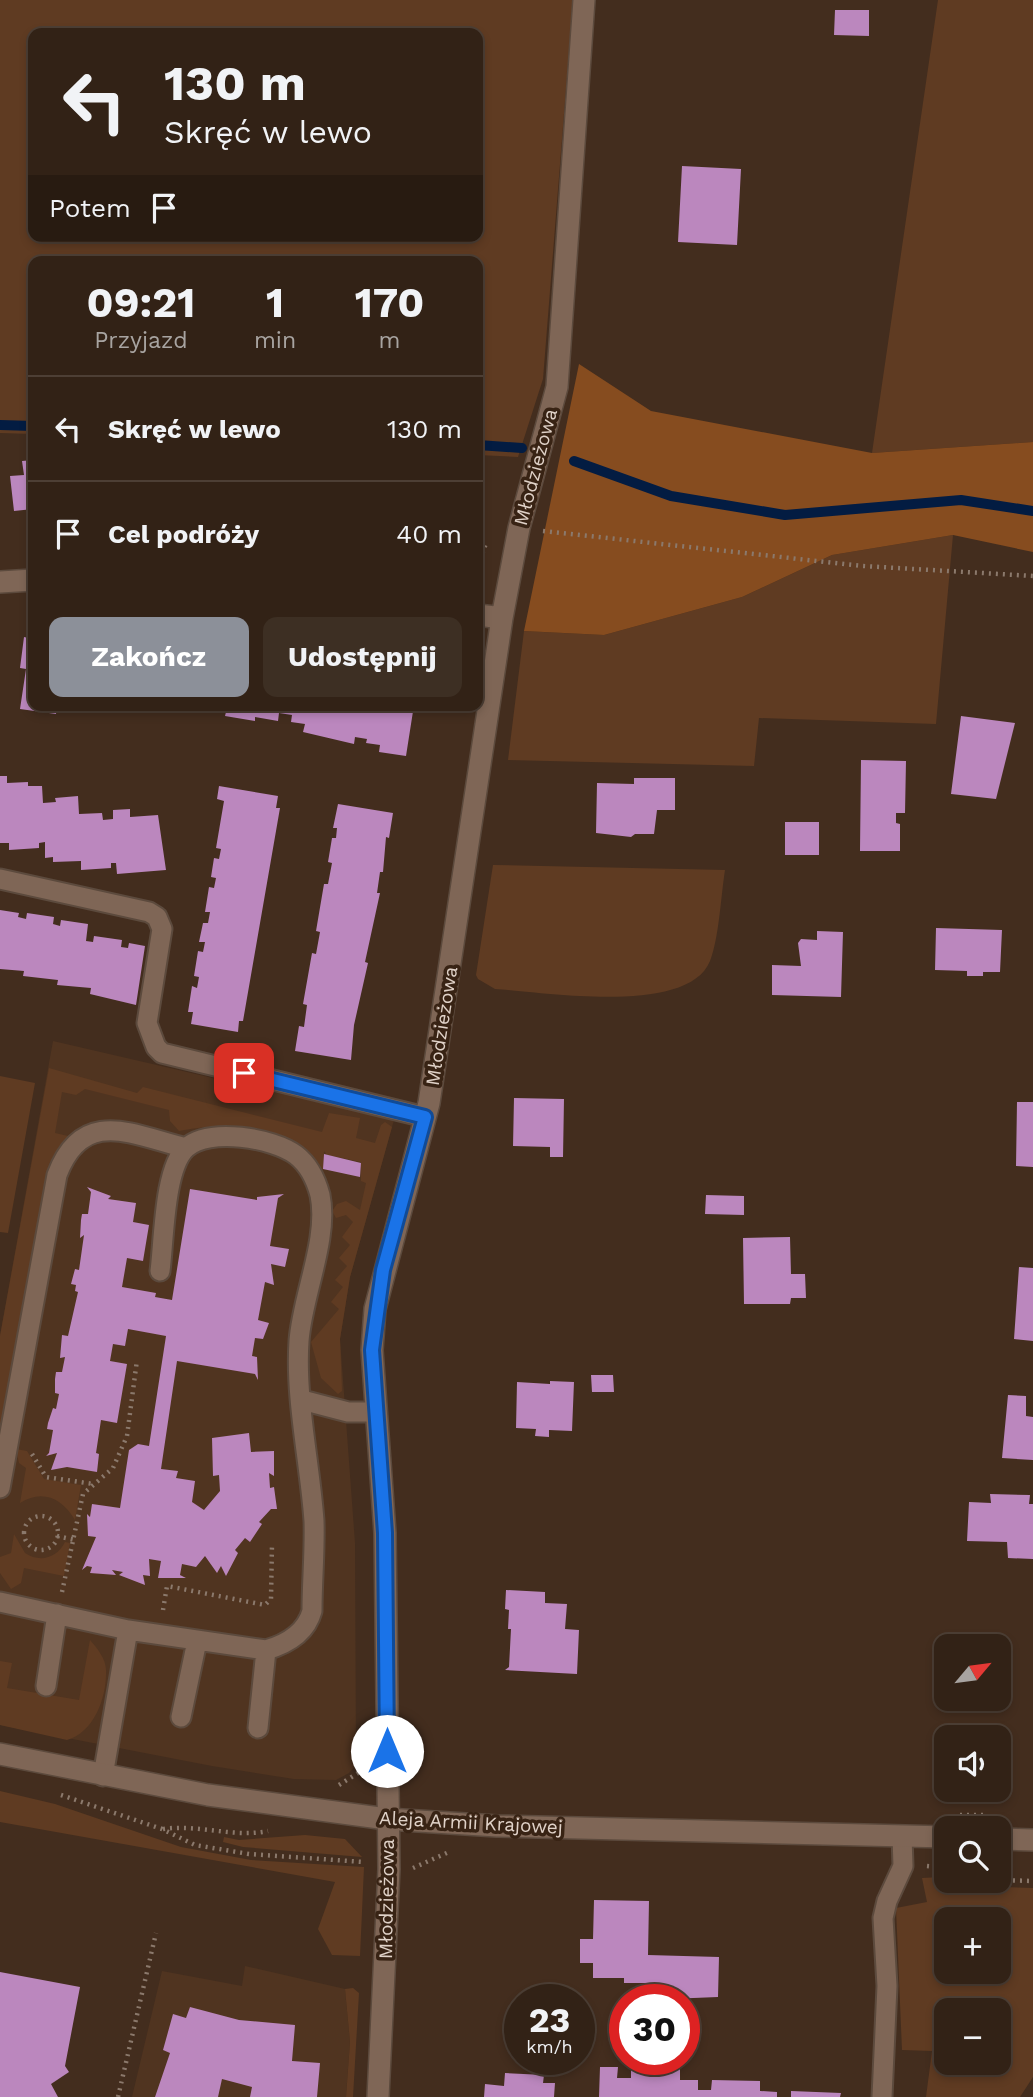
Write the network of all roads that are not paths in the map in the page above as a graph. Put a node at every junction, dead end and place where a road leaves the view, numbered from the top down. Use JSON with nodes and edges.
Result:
{"nodes":[{"id":1,"x":584,"y":0,"type":"edge"},
{"id":2,"x":28,"y":580,"type":"edge"},
{"id":3,"x":0,"y":582,"type":"edge"},
{"id":4,"x":483,"y":616,"type":"edge"},
{"id":5,"x":502,"y":618,"type":"junction"},
{"id":6,"x":0,"y":879,"type":"edge"},
{"id":7,"x":425,"y":1117,"type":"junction"},
{"id":8,"x":186,"y":1148,"type":"junction"},
{"id":9,"x":160,"y":1271,"type":"dead end"},
{"id":10,"x":302,"y":1399,"type":"junction"},
{"id":11,"x":374,"y":1412,"type":"junction"},
{"id":12,"x":0,"y":1488,"type":"edge"},
{"id":13,"x":0,"y":1602,"type":"edge"},
{"id":14,"x":57,"y":1614,"type":"junction"},
{"id":15,"x":128,"y":1630,"type":"junction"},
{"id":16,"x":198,"y":1641,"type":"junction"},
{"id":17,"x":266,"y":1650,"type":"junction"},
{"id":18,"x":46,"y":1686,"type":"dead end"},
{"id":19,"x":181,"y":1717,"type":"dead end"},
{"id":20,"x":258,"y":1728,"type":"dead end"},
{"id":21,"x":0,"y":1754,"type":"edge"},
{"id":22,"x":103,"y":1776,"type":"junction"},
{"id":23,"x":387,"y":1819,"type":"junction"},
{"id":24,"x":902,"y":1836,"type":"junction"},
{"id":25,"x":934,"y":1837,"type":"edge"},
{"id":26,"x":1011,"y":1839,"type":"edge"},
{"id":27,"x":1033,"y":1840,"type":"edge"},
{"id":28,"x":378,"y":2097,"type":"edge"},
{"id":29,"x":882,"y":2097,"type":"edge"}],
"edges":[{"from":1,"to":5,"type":"street","name":"Młodzieżowa"},
{"from":2,"to":3,"type":"street"},
{"from":4,"to":5,"type":"street"},
{"from":5,"to":7,"type":"street","name":"Młodzieżowa"},
{"from":6,"to":7,"type":"lane"},
{"from":7,"to":11,"type":"street","name":"Młodzieżowa"},
{"from":8,"to":9,"type":"lane"},
{"from":8,"to":10,"type":"lane"},
{"from":8,"to":12,"type":"lane"},
{"from":10,"to":11,"type":"lane"},
{"from":10,"to":17,"type":"lane"},
{"from":11,"to":23,"type":"street","name":"Młodzieżowa"},
{"from":13,"to":14,"type":"lane"},
{"from":14,"to":15,"type":"lane"},
{"from":14,"to":18,"type":"lane"},
{"from":15,"to":16,"type":"lane"},
{"from":15,"to":22,"type":"lane"},
{"from":16,"to":17,"type":"lane"},
{"from":16,"to":19,"type":"lane"},
{"from":17,"to":20,"type":"lane"},
{"from":21,"to":22,"type":"street","name":"Aleja Armii Krajowej"},
{"from":22,"to":23,"type":"street","name":"Aleja Armii Krajowej"},
{"from":23,"to":24,"type":"street","name":"Aleja Armii Krajowej"},
{"from":23,"to":28,"type":"street","name":"Młodzieżowa"},
{"from":24,"to":25,"type":"street","name":"Aleja Armii Krajowej"},
{"from":24,"to":29,"type":"lane"},
{"from":26,"to":27,"type":"street"}]}
